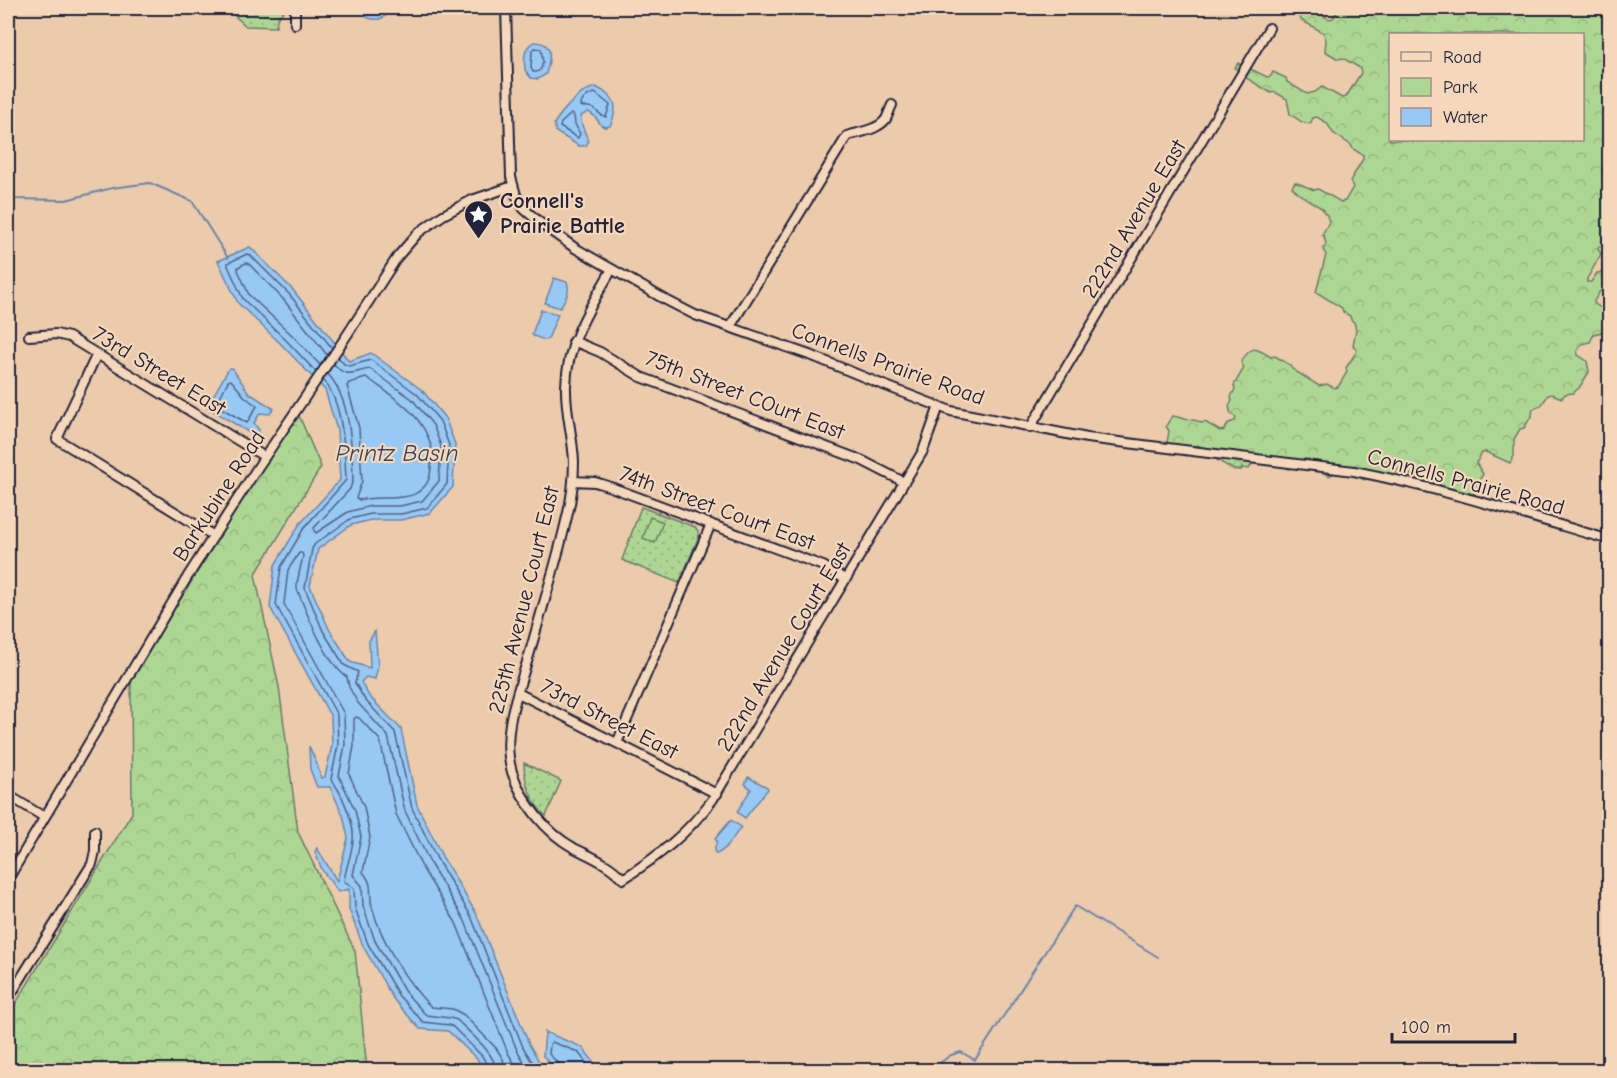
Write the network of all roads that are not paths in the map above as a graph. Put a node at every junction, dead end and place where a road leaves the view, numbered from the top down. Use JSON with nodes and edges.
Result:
{"nodes":[{"id":1,"x":295,"y":8,"type":"edge"},
{"id":2,"x":506,"y":8,"type":"edge"},
{"id":3,"x":295,"y":24,"type":"dead end"},
{"id":4,"x":1269,"y":28,"type":"dead end"},
{"id":5,"x":892,"y":105,"type":"dead end"},
{"id":6,"x":513,"y":186,"type":"junction"},
{"id":7,"x":612,"y":269,"type":"junction"},
{"id":8,"x":730,"y":327,"type":"junction"},
{"id":9,"x":29,"y":336,"type":"dead end"},
{"id":10,"x":573,"y":341,"type":"junction"},
{"id":11,"x":97,"y":354,"type":"junction"},
{"id":12,"x":939,"y":406,"type":"junction"},
{"id":13,"x":1030,"y":428,"type":"junction"},
{"id":14,"x":265,"y":457,"type":"junction"},
{"id":15,"x":573,"y":481,"type":"junction"},
{"id":16,"x":904,"y":482,"type":"junction"},
{"id":17,"x":711,"y":524,"type":"junction"},
{"id":18,"x":214,"y":536,"type":"junction"},
{"id":19,"x":1610,"y":540,"type":"edge"},
{"id":20,"x":845,"y":579,"type":"junction"},
{"id":21,"x":518,"y":693,"type":"junction"},
{"id":22,"x":617,"y":743,"type":"junction"},
{"id":23,"x":717,"y":794,"type":"junction"},
{"id":24,"x":8,"y":795,"type":"edge"},
{"id":25,"x":44,"y":817,"type":"junction"},
{"id":26,"x":95,"y":831,"type":"dead end"},
{"id":27,"x":8,"y":879,"type":"edge"},
{"id":28,"x":623,"y":879,"type":"joint"},
{"id":29,"x":8,"y":999,"type":"edge"}],
"edges":[{"from":1,"to":3,"type":"street"},
{"from":2,"to":6,"type":"street","name":"Connells Prairie Road"},
{"from":4,"to":13,"type":"street","name":"222nd Avenue East"},
{"from":5,"to":8,"type":"street"},
{"from":6,"to":7,"type":"street","name":"Connells Prairie Road"},
{"from":6,"to":14,"type":"street","name":"Barkubine Road"},
{"from":7,"to":8,"type":"street","name":"Connells Prairie Road"},
{"from":7,"to":10,"type":"street","name":"225th Avenue Court East"},
{"from":8,"to":12,"type":"street","name":"Connells Prairie Road"},
{"from":9,"to":11,"type":"street","name":"73rd Street East"},
{"from":10,"to":15,"type":"street","name":"225th Avenue Court East"},
{"from":10,"to":16,"type":"street","name":"75th Street COurt East"},
{"from":11,"to":14,"type":"street","name":"73rd Street East"},
{"from":11,"to":18,"type":"street"},
{"from":12,"to":13,"type":"street","name":"Connells Prairie Road"},
{"from":12,"to":16,"type":"street","name":"222nd Avenue Court East"},
{"from":13,"to":19,"type":"street","name":"Connells Prairie Road"},
{"from":14,"to":18,"type":"street","name":"Barkubine Road"},
{"from":15,"to":17,"type":"street","name":"74th Street Court East"},
{"from":15,"to":21,"type":"street","name":"225th Avenue Court East"},
{"from":16,"to":20,"type":"street","name":"222nd Avenue Court East"},
{"from":17,"to":20,"type":"street","name":"74th Street Court East"},
{"from":17,"to":22,"type":"street"},
{"from":18,"to":25,"type":"street","name":"Barkubine Road"},
{"from":20,"to":23,"type":"street","name":"222nd Avenue Court East"},
{"from":21,"to":22,"type":"street","name":"73rd Street East"},
{"from":21,"to":28,"type":"street","name":"225th Avenue Court East"},
{"from":22,"to":23,"type":"street","name":"73rd Street East"},
{"from":23,"to":28,"type":"street","name":"222nd Avenue Court East"},
{"from":24,"to":25,"type":"street"},
{"from":25,"to":27,"type":"street","name":"Barkubine Road"},
{"from":26,"to":29,"type":"street"}]}
